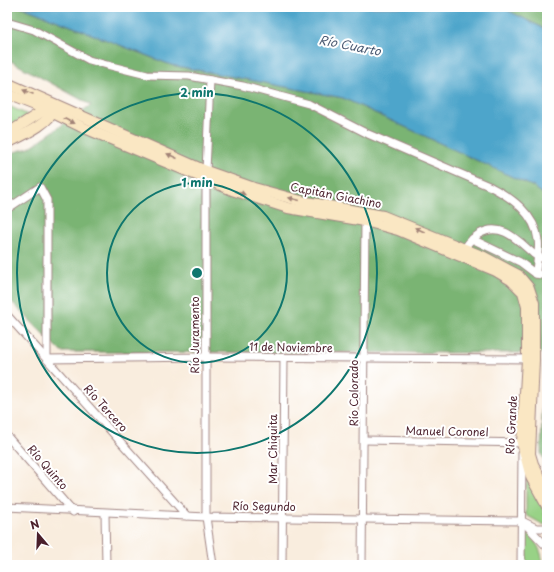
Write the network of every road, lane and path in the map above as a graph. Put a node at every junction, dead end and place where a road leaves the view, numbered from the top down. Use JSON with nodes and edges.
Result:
{"nodes":[{"id":1,"x":7,"y":22,"type":"edge"},
{"id":2,"x":210,"y":80,"type":"junction"},
{"id":3,"x":7,"y":83,"type":"edge"},
{"id":4,"x":7,"y":94,"type":"edge"},
{"id":5,"x":52,"y":108,"type":"junction"},
{"id":6,"x":7,"y":134,"type":"edge"},
{"id":7,"x":7,"y":143,"type":"edge"},
{"id":8,"x":206,"y":175,"type":"junction"},
{"id":9,"x":7,"y":209,"type":"edge"},
{"id":10,"x":365,"y":221,"type":"junction"},
{"id":11,"x":472,"y":239,"type":"junction"},
{"id":12,"x":463,"y":253,"type":"junction"},
{"id":13,"x":536,"y":256,"type":"junction"},
{"id":14,"x":547,"y":259,"type":"edge"},
{"id":15,"x":536,"y":274,"type":"junction"},
{"id":16,"x":547,"y":276,"type":"edge"},
{"id":17,"x":520,"y":287,"type":"joint"},
{"id":18,"x":7,"y":315,"type":"edge"},
{"id":19,"x":205,"y":357,"type":"junction"},
{"id":20,"x":284,"y":358,"type":"junction"},
{"id":21,"x":47,"y":359,"type":"junction"},
{"id":22,"x":364,"y":360,"type":"junction"},
{"id":23,"x":530,"y":360,"type":"junction"},
{"id":24,"x":7,"y":436,"type":"edge"},
{"id":25,"x":364,"y":440,"type":"junction"},
{"id":26,"x":526,"y":443,"type":"junction"},
{"id":27,"x":547,"y":491,"type":"edge"},
{"id":28,"x":547,"y":506,"type":"edge"},
{"id":29,"x":7,"y":507,"type":"edge"},
{"id":30,"x":73,"y":512,"type":"junction"},
{"id":31,"x":105,"y":513,"type":"junction"},
{"id":32,"x":188,"y":516,"type":"junction"},
{"id":33,"x":206,"y":517,"type":"junction"},
{"id":34,"x":283,"y":518,"type":"junction"},
{"id":35,"x":362,"y":518,"type":"junction"},
{"id":36,"x":522,"y":521,"type":"junction"},
{"id":37,"x":547,"y":528,"type":"edge"},
{"id":38,"x":547,"y":547,"type":"edge"},
{"id":39,"x":106,"y":565,"type":"edge"},
{"id":40,"x":212,"y":565,"type":"edge"},
{"id":41,"x":282,"y":565,"type":"edge"},
{"id":42,"x":362,"y":565,"type":"edge"},
{"id":43,"x":521,"y":565,"type":"edge"}],
"edges":[{"from":1,"to":2,"type":"street"},
{"from":2,"to":8,"type":"street","name":"Río Juramento"},
{"from":2,"to":13,"type":"street"},
{"from":5,"to":3,"type":"main road","name":"Capitán Giachino","one_way":true},
{"from":4,"to":5,"type":"main road","name":"Capitán Giachino"},
{"from":5,"to":6,"type":"main road"},
{"from":5,"to":7,"type":"main road"},
{"from":5,"to":8,"type":"main road","name":"Capitán Giachino"},
{"from":8,"to":10,"type":"main road","name":"Capitán Giachino","one_way":true},
{"from":12,"to":8,"type":"main road","name":"Capitán Giachino","one_way":true},
{"from":8,"to":19,"type":"street","name":"Río Juramento"},
{"from":9,"to":21,"type":"street"},
{"from":10,"to":12,"type":"main road","name":"Capitán Giachino"},
{"from":10,"to":22,"type":"street","name":"Río Colorado"},
{"from":11,"to":12,"type":"street"},
{"from":11,"to":13,"type":"street"},
{"from":11,"to":15,"type":"street"},
{"from":12,"to":17,"type":"main road","name":"Capitán Giachino"},
{"from":12,"to":23,"type":"main road","name":"Capitán Giachino"},
{"from":13,"to":14,"type":"street"},
{"from":13,"to":15,"type":"street"},
{"from":15,"to":16,"type":"street"},
{"from":17,"to":23,"type":"main road","name":"Río Grande"},
{"from":18,"to":21,"type":"street","name":"Río Tercero"},
{"from":19,"to":20,"type":"street","name":"11 de Noviembre"},
{"from":19,"to":21,"type":"street","name":"11 de Noviembre"},
{"from":19,"to":33,"type":"street","name":"Río Juramento"},
{"from":20,"to":22,"type":"street","name":"11 de Noviembre"},
{"from":20,"to":34,"type":"street","name":"Mar Chiquita"},
{"from":21,"to":32,"type":"street","name":"Río Tercero"},
{"from":22,"to":23,"type":"street","name":"11 de Noviembre"},
{"from":22,"to":25,"type":"street","name":"Río Colorado"},
{"from":23,"to":26,"type":"main road","name":"Río Grande"},
{"from":24,"to":30,"type":"street","name":"Río Quinto"},
{"from":25,"to":26,"type":"street","name":"Manuel Coronel"},
{"from":25,"to":35,"type":"street","name":"Río Colorado"},
{"from":26,"to":27,"type":"main road"},
{"from":26,"to":28,"type":"main road"},
{"from":26,"to":36,"type":"street","name":"Río Grande"},
{"from":29,"to":30,"type":"street","name":"Río Segundo"},
{"from":30,"to":31,"type":"street","name":"Río Segundo"},
{"from":31,"to":32,"type":"street","name":"Río Segundo"},
{"from":31,"to":39,"type":"street"},
{"from":32,"to":33,"type":"street","name":"Río Segundo"},
{"from":33,"to":34,"type":"street","name":"Río Segundo"},
{"from":33,"to":40,"type":"street","name":"Río Juramento"},
{"from":34,"to":35,"type":"street","name":"Río Segundo"},
{"from":34,"to":41,"type":"street","name":"Mar Chiquita"},
{"from":35,"to":36,"type":"street","name":"Río Segundo"},
{"from":35,"to":42,"type":"street","name":"Río Colorado"},
{"from":36,"to":37,"type":"street","name":"Río Segundo"},
{"from":36,"to":38,"type":"street"},
{"from":36,"to":43,"type":"street","name":"Río Grande"}]}
